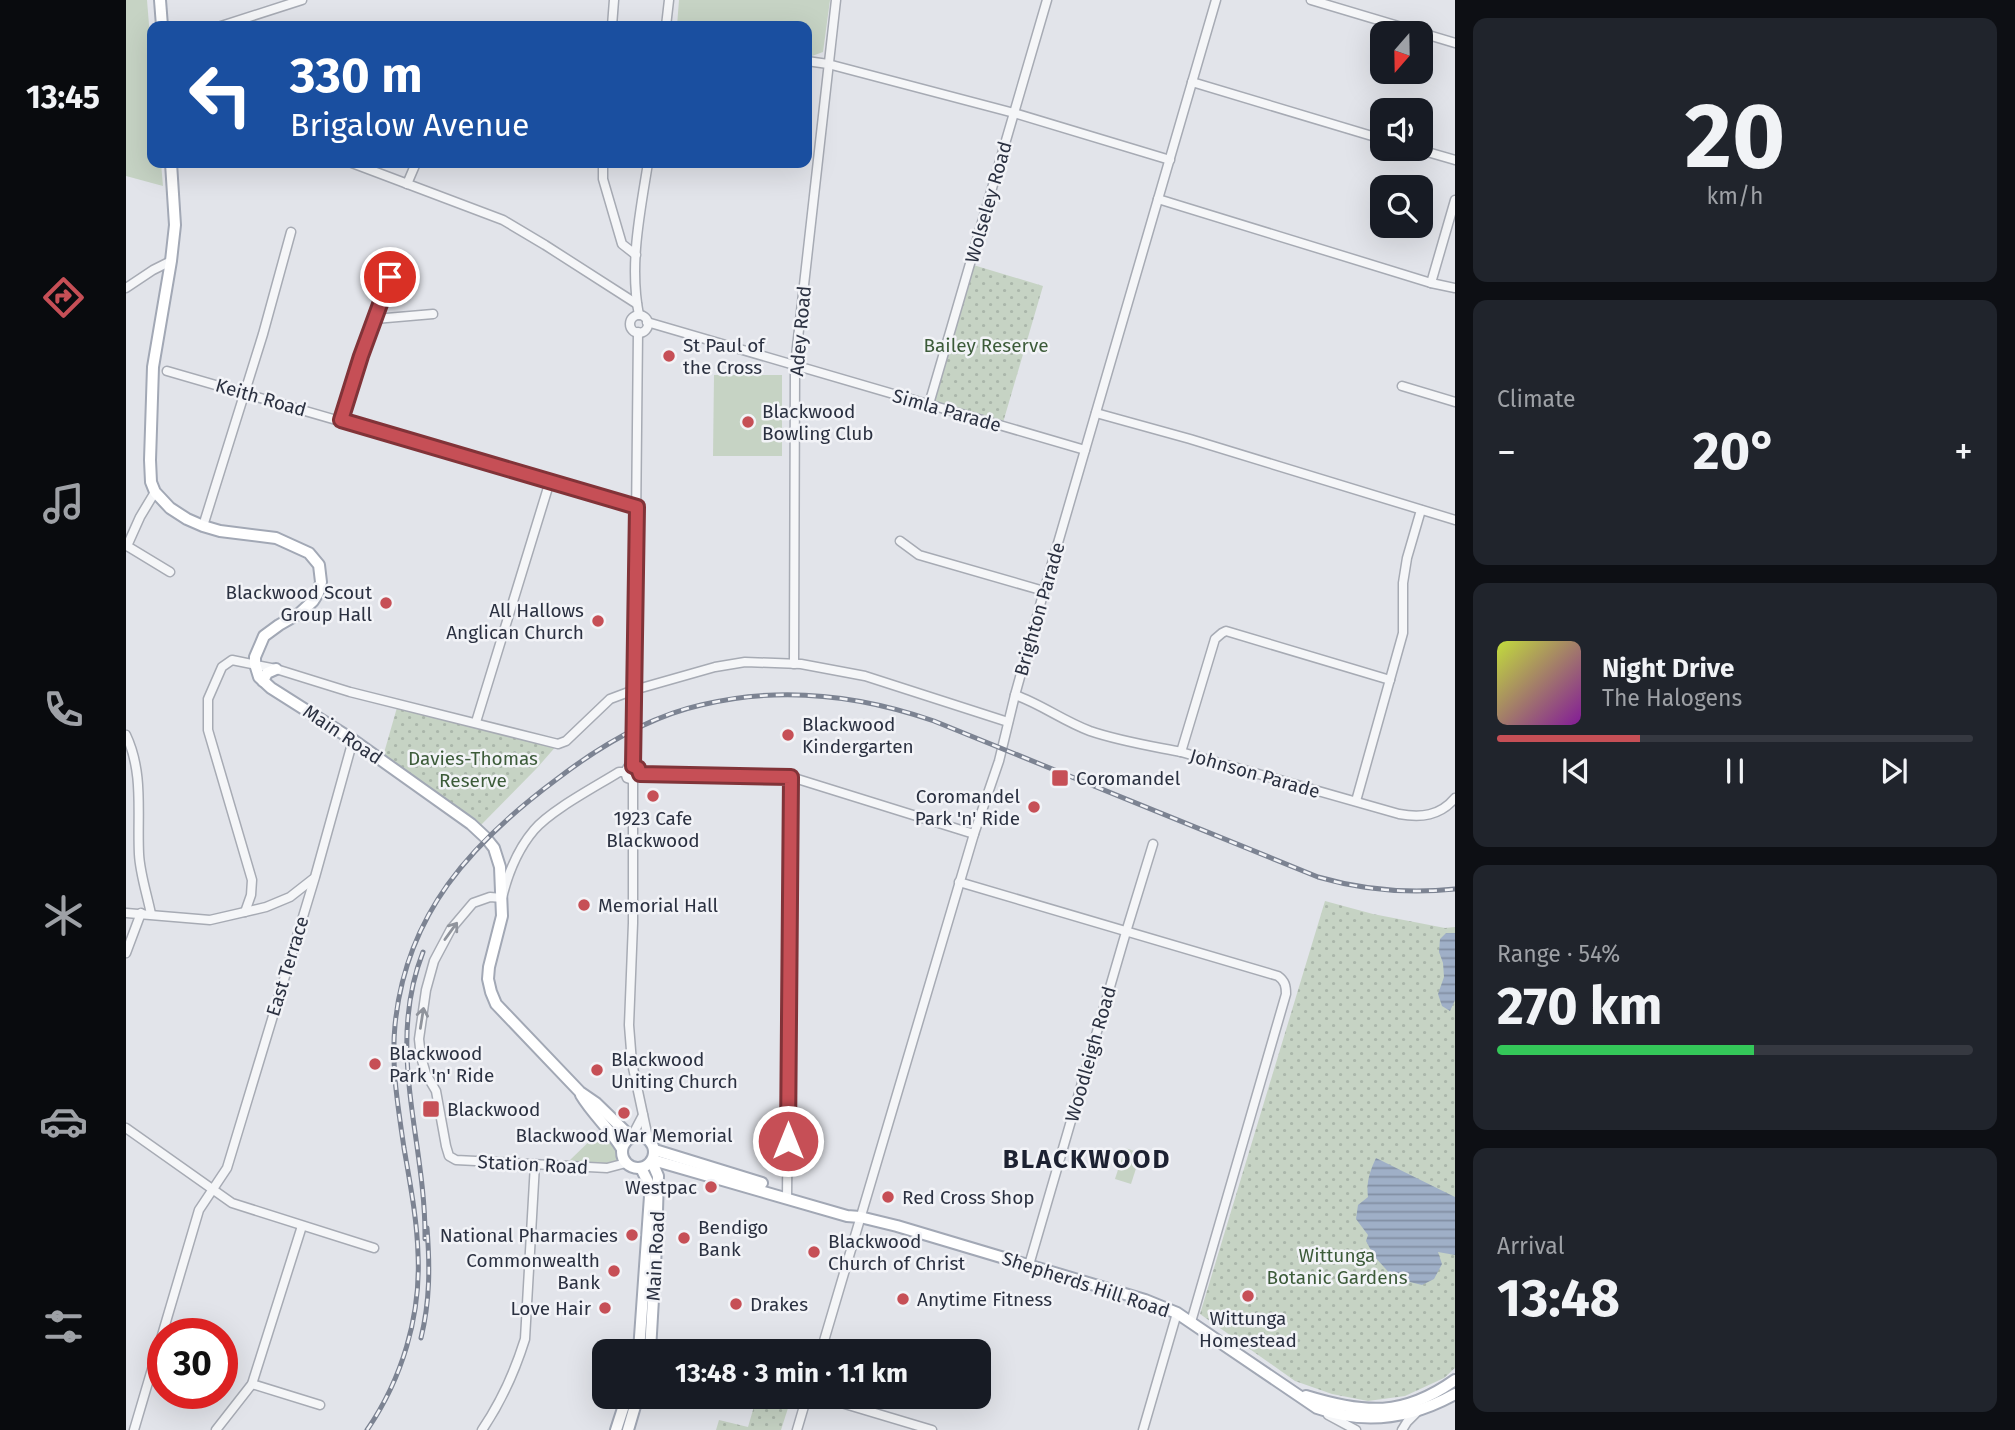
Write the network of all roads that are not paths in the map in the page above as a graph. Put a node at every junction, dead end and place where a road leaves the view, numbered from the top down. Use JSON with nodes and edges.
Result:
{"nodes":[{"id":1,"x":160,"y":0,"type":"edge"},
{"id":2,"x":302,"y":0,"type":"edge"},
{"id":3,"x":614,"y":0,"type":"edge"},
{"id":4,"x":669,"y":0,"type":"edge"},
{"id":5,"x":836,"y":0,"type":"edge"},
{"id":6,"x":1047,"y":0,"type":"edge"},
{"id":7,"x":1216,"y":0,"type":"edge"},
{"id":8,"x":1311,"y":0,"type":"edge"},
{"id":9,"x":162,"y":21,"type":"edge"},
{"id":10,"x":237,"y":21,"type":"edge"},
{"id":11,"x":612,"y":21,"type":"edge"},
{"id":12,"x":667,"y":21,"type":"edge"},
{"id":13,"x":1455,"y":43,"type":"edge"},
{"id":14,"x":812,"y":62,"type":"edge"},
{"id":15,"x":828,"y":64,"type":"junction"},
{"id":16,"x":1192,"y":82,"type":"junction"},
{"id":17,"x":1014,"y":113,"type":"junction"},
{"id":18,"x":1370,"y":135,"type":"edge"},
{"id":19,"x":1433,"y":154,"type":"edge"},
{"id":20,"x":1170,"y":160,"type":"junction"},
{"id":21,"x":1455,"y":160,"type":"edge"},
{"id":22,"x":171,"y":168,"type":"edge"},
{"id":23,"x":365,"y":168,"type":"edge"},
{"id":24,"x":414,"y":168,"type":"edge"},
{"id":25,"x":603,"y":168,"type":"edge"},
{"id":26,"x":647,"y":168,"type":"edge"},
{"id":27,"x":407,"y":184,"type":"junction"},
{"id":28,"x":1158,"y":199,"type":"junction"},
{"id":29,"x":1455,"y":200,"type":"edge"},
{"id":30,"x":291,"y":232,"type":"dead end"},
{"id":31,"x":633,"y":250,"type":"junction"},
{"id":32,"x":171,"y":261,"type":"junction"},
{"id":33,"x":390,"y":277,"type":"dead end"},
{"id":34,"x":1431,"y":283,"type":"junction"},
{"id":35,"x":1455,"y":288,"type":"edge"},
{"id":36,"x":126,"y":289,"type":"edge"},
{"id":37,"x":637,"y":304,"type":"junction"},
{"id":38,"x":433,"y":314,"type":"dead end"},
{"id":39,"x":639,"y":315,"type":"junction"},
{"id":40,"x":375,"y":319,"type":"junction"},
{"id":41,"x":647,"y":322,"type":"junction"},
{"id":42,"x":638,"y":332,"type":"junction"},
{"id":43,"x":795,"y":365,"type":"junction"},
{"id":44,"x":167,"y":371,"type":"dead end"},
{"id":45,"x":1402,"y":386,"type":"dead end"},
{"id":46,"x":244,"y":393,"type":"junction"},
{"id":47,"x":1455,"y":402,"type":"edge"},
{"id":48,"x":929,"y":404,"type":"junction"},
{"id":49,"x":1096,"y":413,"type":"junction"},
{"id":50,"x":341,"y":420,"type":"junction"},
{"id":51,"x":1085,"y":450,"type":"junction"},
{"id":52,"x":550,"y":481,"type":"junction"},
{"id":53,"x":155,"y":492,"type":"junction"},
{"id":54,"x":637,"y":507,"type":"junction"},
{"id":55,"x":1421,"y":510,"type":"junction"},
{"id":56,"x":1455,"y":520,"type":"edge"},
{"id":57,"x":203,"y":526,"type":"junction"},
{"id":58,"x":900,"y":541,"type":"dead end"},
{"id":59,"x":127,"y":546,"type":"edge"},
{"id":60,"x":170,"y":572,"type":"dead end"},
{"id":61,"x":1044,"y":591,"type":"junction"},
{"id":62,"x":255,"y":664,"type":"junction"},
{"id":63,"x":794,"y":664,"type":"junction"},
{"id":64,"x":275,"y":669,"type":"junction"},
{"id":65,"x":1390,"y":680,"type":"junction"},
{"id":66,"x":263,"y":681,"type":"junction"},
{"id":67,"x":634,"y":690,"type":"junction"},
{"id":68,"x":1015,"y":695,"type":"junction"},
{"id":69,"x":476,"y":722,"type":"junction"},
{"id":70,"x":1008,"y":722,"type":"junction"},
{"id":71,"x":126,"y":735,"type":"edge"},
{"id":72,"x":354,"y":740,"type":"junction"},
{"id":73,"x":1181,"y":752,"type":"junction"},
{"id":74,"x":633,"y":766,"type":"junction"},
{"id":75,"x":625,"y":772,"type":"junction"},
{"id":76,"x":637,"y":777,"type":"junction"},
{"id":77,"x":791,"y":777,"type":"junction"},
{"id":78,"x":1455,"y":798,"type":"edge"},
{"id":79,"x":1356,"y":801,"type":"junction"},
{"id":80,"x":974,"y":834,"type":"junction"},
{"id":81,"x":1153,"y":844,"type":"dead end"},
{"id":82,"x":316,"y":877,"type":"junction"},
{"id":83,"x":959,"y":882,"type":"junction"},
{"id":84,"x":502,"y":898,"type":"junction"},
{"id":85,"x":245,"y":912,"type":"junction"},
{"id":86,"x":126,"y":913,"type":"edge"},
{"id":87,"x":141,"y":913,"type":"junction"},
{"id":88,"x":150,"y":914,"type":"junction"},
{"id":89,"x":1126,"y":932,"type":"junction"},
{"id":90,"x":126,"y":953,"type":"edge"},
{"id":91,"x":580,"y":1093,"type":"junction"},
{"id":92,"x":643,"y":1115,"type":"junction"},
{"id":93,"x":126,"y":1128,"type":"edge"},
{"id":94,"x":632,"y":1136,"type":"junction"},
{"id":95,"x":648,"y":1138,"type":"junction"},
{"id":96,"x":622,"y":1149,"type":"junction"},
{"id":97,"x":653,"y":1157,"type":"junction"},
{"id":98,"x":626,"y":1163,"type":"junction"},
{"id":99,"x":535,"y":1164,"type":"junction"},
{"id":100,"x":677,"y":1166,"type":"junction"},
{"id":101,"x":641,"y":1168,"type":"junction"},
{"id":102,"x":658,"y":1176,"type":"junction"},
{"id":103,"x":213,"y":1190,"type":"junction"},
{"id":104,"x":787,"y":1194,"type":"junction"},
{"id":105,"x":860,"y":1217,"type":"junction"},
{"id":106,"x":302,"y":1226,"type":"junction"},
{"id":107,"x":374,"y":1248,"type":"dead end"},
{"id":108,"x":1029,"y":1265,"type":"junction"},
{"id":109,"x":1177,"y":1313,"type":"junction"},
{"id":110,"x":1191,"y":1322,"type":"junction"},
{"id":111,"x":647,"y":1339,"type":"edge"},
{"id":112,"x":648,"y":1339,"type":"edge"},
{"id":113,"x":824,"y":1339,"type":"edge"},
{"id":114,"x":1455,"y":1380,"type":"edge"},
{"id":115,"x":252,"y":1384,"type":"junction"},
{"id":116,"x":1293,"y":1392,"type":"junction"},
{"id":117,"x":1455,"y":1394,"type":"edge"},
{"id":118,"x":320,"y":1405,"type":"dead end"},
{"id":119,"x":1317,"y":1408,"type":"junction"},
{"id":120,"x":623,"y":1409,"type":"edge"},
{"id":121,"x":634,"y":1409,"type":"edge"},
{"id":122,"x":803,"y":1409,"type":"edge"},
{"id":123,"x":862,"y":1409,"type":"edge"},
{"id":124,"x":1418,"y":1412,"type":"junction"},
{"id":125,"x":134,"y":1430,"type":"edge"},
{"id":126,"x":216,"y":1430,"type":"edge"},
{"id":127,"x":482,"y":1430,"type":"edge"},
{"id":128,"x":616,"y":1430,"type":"edge"},
{"id":129,"x":628,"y":1430,"type":"edge"},
{"id":130,"x":797,"y":1430,"type":"edge"},
{"id":131,"x":932,"y":1430,"type":"edge"},
{"id":132,"x":1143,"y":1430,"type":"edge"},
{"id":133,"x":1356,"y":1430,"type":"edge"},
{"id":134,"x":1402,"y":1430,"type":"edge"}],
"edges":[{"from":1,"to":9,"type":"main road"},
{"from":2,"to":10,"type":"street"},
{"from":3,"to":11,"type":"street"},
{"from":4,"to":12,"type":"street"},
{"from":5,"to":15,"type":"street","name":"Adey Road"},
{"from":6,"to":17,"type":"street","name":"Wolseley Road"},
{"from":7,"to":16,"type":"street","name":"Brighton Parade"},
{"from":8,"to":13,"type":"street"},
{"from":14,"to":15,"type":"street"},
{"from":15,"to":17,"type":"street"},
{"from":15,"to":43,"type":"street","name":"Adey Road"},
{"from":16,"to":18,"type":"street"},
{"from":16,"to":20,"type":"street","name":"Brighton Parade"},
{"from":17,"to":20,"type":"street"},
{"from":17,"to":48,"type":"street","name":"Wolseley Road"},
{"from":19,"to":21,"type":"street"},
{"from":20,"to":28,"type":"street","name":"Brighton Parade"},
{"from":22,"to":32,"type":"main road"},
{"from":23,"to":27,"type":"street"},
{"from":24,"to":27,"type":"street"},
{"from":25,"to":31,"type":"street"},
{"from":26,"to":31,"type":"street"},
{"from":27,"to":37,"type":"street"},
{"from":28,"to":34,"type":"street"},
{"from":28,"to":49,"type":"street","name":"Brighton Parade"},
{"from":29,"to":34,"type":"street"},
{"from":30,"to":46,"type":"street"},
{"from":31,"to":37,"type":"street"},
{"from":32,"to":36,"type":"street"},
{"from":32,"to":53,"type":"main road"},
{"from":33,"to":40,"type":"street"},
{"from":34,"to":35,"type":"street"},
{"from":37,"to":39,"type":"street"},
{"from":38,"to":40,"type":"street"},
{"from":39,"to":41,"type":"street"},
{"from":39,"to":42,"type":"street"},
{"from":40,"to":50,"type":"street"},
{"from":41,"to":42,"type":"street"},
{"from":41,"to":43,"type":"street","name":"Simla Parade"},
{"from":42,"to":54,"type":"street"},
{"from":43,"to":48,"type":"street","name":"Simla Parade"},
{"from":43,"to":63,"type":"street","name":"Adey Road"},
{"from":44,"to":46,"type":"street","name":"Keith Road"},
{"from":45,"to":47,"type":"street"},
{"from":46,"to":50,"type":"street","name":"Keith Road"},
{"from":46,"to":57,"type":"street"},
{"from":48,"to":51,"type":"street","name":"Simla Parade"},
{"from":49,"to":51,"type":"street","name":"Brighton Parade"},
{"from":49,"to":55,"type":"street"},
{"from":50,"to":52,"type":"street","name":"Keith Road"},
{"from":51,"to":61,"type":"street","name":"Brighton Parade"},
{"from":52,"to":54,"type":"street","name":"Keith Road"},
{"from":52,"to":69,"type":"street"},
{"from":53,"to":57,"type":"main road"},
{"from":53,"to":59,"type":"street"},
{"from":54,"to":67,"type":"street"},
{"from":55,"to":56,"type":"street"},
{"from":55,"to":65,"type":"street"},
{"from":57,"to":62,"type":"main road"},
{"from":58,"to":61,"type":"street"},
{"from":59,"to":60,"type":"street"},
{"from":61,"to":68,"type":"street","name":"Brighton Parade"},
{"from":62,"to":64,"type":"street"},
{"from":62,"to":66,"type":"main road"},
{"from":62,"to":85,"type":"street"},
{"from":63,"to":67,"type":"street"},
{"from":63,"to":70,"type":"street"},
{"from":64,"to":66,"type":"main road"},
{"from":64,"to":69,"type":"street"},
{"from":65,"to":73,"type":"street"},
{"from":65,"to":79,"type":"street"},
{"from":66,"to":72,"type":"main road","name":"Main Road"},
{"from":67,"to":69,"type":"street"},
{"from":67,"to":74,"type":"street","bridge":true},
{"from":68,"to":70,"type":"street","name":"Brighton Parade"},
{"from":68,"to":73,"type":"street","name":"Johnson Parade"},
{"from":70,"to":80,"type":"street","name":"Brighton Parade"},
{"from":71,"to":88,"type":"street"},
{"from":72,"to":82,"type":"street","name":"East Terrace"},
{"from":72,"to":84,"type":"main road","name":"Main Road"},
{"from":73,"to":79,"type":"street","name":"Johnson Parade"},
{"from":74,"to":75,"type":"street"},
{"from":74,"to":76,"type":"street"},
{"from":75,"to":76,"type":"street"},
{"from":75,"to":84,"type":"street"},
{"from":76,"to":77,"type":"street"},
{"from":76,"to":92,"type":"street"},
{"from":77,"to":80,"type":"street"},
{"from":77,"to":104,"type":"street"},
{"from":78,"to":79,"type":"street","name":"Johnson Parade"},
{"from":80,"to":83,"type":"street","name":"Brighton Parade"},
{"from":81,"to":89,"type":"street","name":"Woodleigh Road"},
{"from":82,"to":85,"type":"street"},
{"from":82,"to":103,"type":"street","name":"East Terrace"},
{"from":83,"to":89,"type":"street"},
{"from":83,"to":105,"type":"street","name":"Brighton Parade"},
{"from":84,"to":91,"type":"main road","name":"Main Road"},
{"from":99,"to":84,"type":"street","name":"Station Road","one_way":true},
{"from":85,"to":88,"type":"street"},
{"from":86,"to":87,"type":"street"},
{"from":87,"to":88,"type":"street"},
{"from":87,"to":90,"type":"street"},
{"from":89,"to":108,"type":"street","name":"Woodleigh Road"},
{"from":89,"to":110,"type":"street"},
{"from":91,"to":94,"type":"main road","name":"Main Road"},
{"from":91,"to":96,"type":"main road","name":"Main Road"},
{"from":92,"to":94,"type":"street"},
{"from":92,"to":95,"type":"street"},
{"from":93,"to":103,"type":"street"},
{"from":94,"to":95,"type":"main road"},
{"from":94,"to":96,"type":"main road"},
{"from":95,"to":97,"type":"main road"},
{"from":96,"to":98,"type":"main road"},
{"from":97,"to":100,"type":"main road","name":"Shepherds Hill Road"},
{"from":97,"to":101,"type":"main road"},
{"from":97,"to":102,"type":"main road","name":"Main Road"},
{"from":97,"to":104,"type":"main road","name":"Shepherds Hill Road"},
{"from":98,"to":99,"type":"street","name":"Station Road"},
{"from":98,"to":101,"type":"main road"},
{"from":99,"to":127,"type":"street"},
{"from":100,"to":102,"type":"main road"},
{"from":100,"to":104,"type":"main road","name":"Shepherds Hill Road"},
{"from":101,"to":111,"type":"main road","name":"Main Road"},
{"from":102,"to":112,"type":"main road","name":"Main Road"},
{"from":103,"to":106,"type":"street"},
{"from":103,"to":125,"type":"street","name":"East Terrace"},
{"from":104,"to":105,"type":"main road","name":"Shepherds Hill Road"},
{"from":105,"to":108,"type":"main road","name":"Shepherds Hill Road"},
{"from":105,"to":113,"type":"street","name":"Brighton Parade"},
{"from":106,"to":107,"type":"street"},
{"from":106,"to":115,"type":"street"},
{"from":108,"to":109,"type":"main road","name":"Shepherds Hill Road"},
{"from":109,"to":110,"type":"main road","name":"Shepherds Hill Road"},
{"from":109,"to":132,"type":"street"},
{"from":110,"to":116,"type":"main road","name":"Shepherds Hill Road"},
{"from":114,"to":116,"type":"main road","name":"Shepherds Hill Road"},
{"from":115,"to":118,"type":"street"},
{"from":115,"to":126,"type":"street"},
{"from":116,"to":119,"type":"main road","name":"Shepherds Hill Road"},
{"from":117,"to":124,"type":"main road","name":"Shepherds Hill Road"},
{"from":119,"to":124,"type":"main road","name":"Shepherds Hill Road"},
{"from":119,"to":133,"type":"street"},
{"from":120,"to":128,"type":"main road"},
{"from":121,"to":129,"type":"main road"},
{"from":122,"to":130,"type":"street"},
{"from":123,"to":131,"type":"street"},
{"from":124,"to":134,"type":"street"}]}
